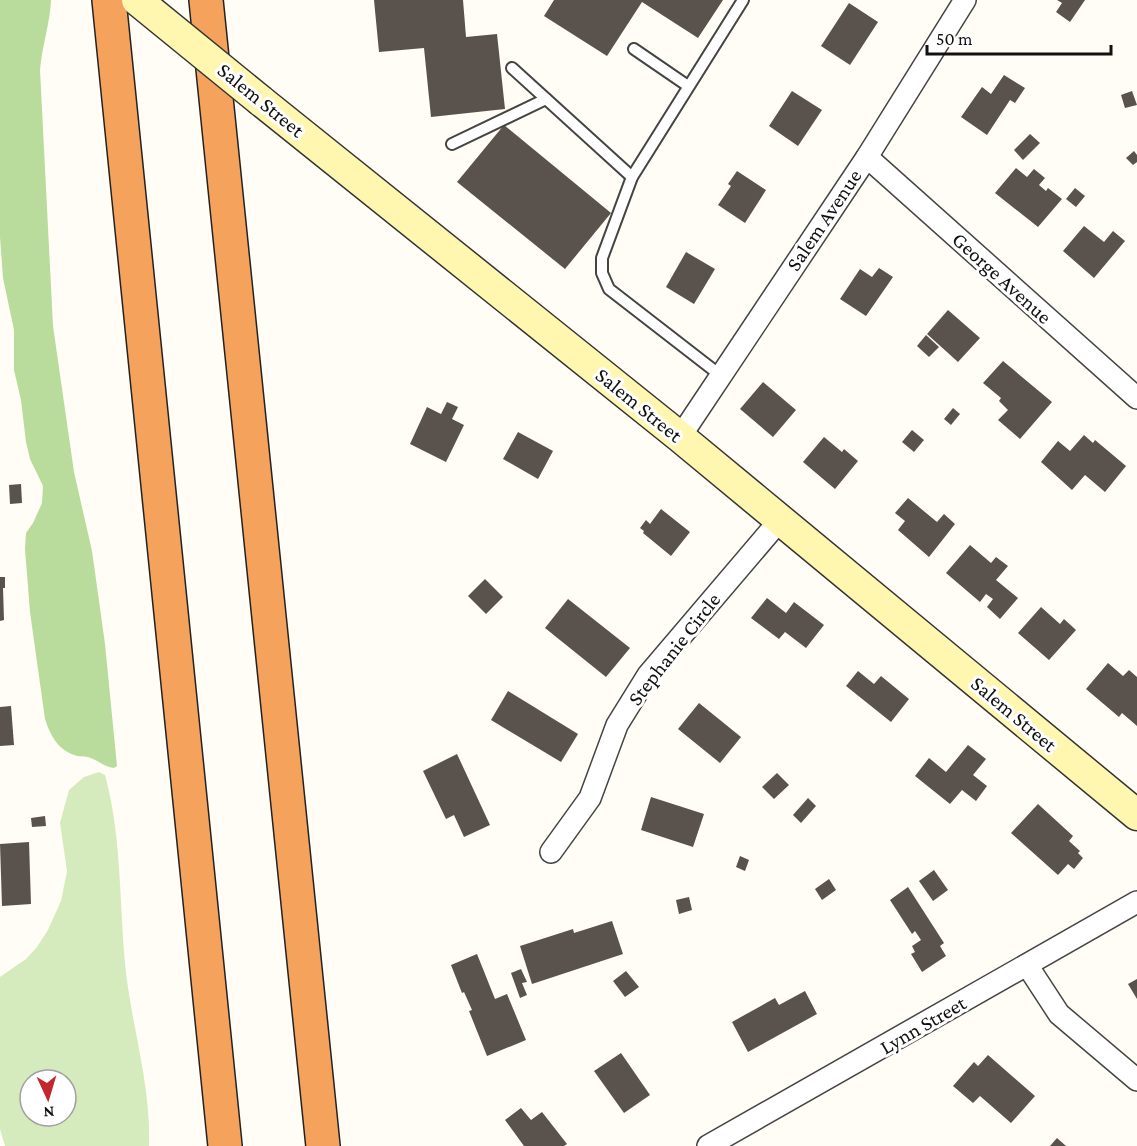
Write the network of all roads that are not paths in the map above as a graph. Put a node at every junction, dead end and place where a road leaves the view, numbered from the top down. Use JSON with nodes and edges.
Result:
{"nodes":[{"id":1,"x":109,"y":0,"type":"edge"},
{"id":2,"x":138,"y":0,"type":"edge"},
{"id":3,"x":206,"y":0,"type":"edge"},
{"id":4,"x":743,"y":0,"type":"edge"},
{"id":5,"x":965,"y":0,"type":"edge"},
{"id":6,"x":634,"y":50,"type":"dead end"},
{"id":7,"x":512,"y":68,"type":"dead end"},
{"id":8,"x":688,"y":86,"type":"junction"},
{"id":9,"x":546,"y":99,"type":"junction"},
{"id":10,"x":452,"y":144,"type":"dead end"},
{"id":11,"x":867,"y":157,"type":"junction"},
{"id":12,"x":632,"y":177,"type":"junction"},
{"id":13,"x":720,"y":375,"type":"junction"},
{"id":14,"x":1137,"y":398,"type":"edge"},
{"id":15,"x":680,"y":437,"type":"junction"},
{"id":16,"x":780,"y":520,"type":"junction"},
{"id":17,"x":1137,"y":815,"type":"edge"},
{"id":18,"x":551,"y":852,"type":"dead end"},
{"id":19,"x":1137,"y":902,"type":"edge"},
{"id":20,"x":1027,"y":965,"type":"junction"},
{"id":21,"x":1137,"y":1080,"type":"edge"},
{"id":22,"x":225,"y":1146,"type":"edge"},
{"id":23,"x":323,"y":1146,"type":"edge"},
{"id":24,"x":708,"y":1146,"type":"edge"}],
"edges":[{"from":1,"to":22,"type":"highway"},
{"from":2,"to":15,"type":"main road","name":"Salem Street","bridge":true},
{"from":3,"to":23,"type":"highway"},
{"from":4,"to":8,"type":"lane"},
{"from":5,"to":11,"type":"street","name":"Salem Avenue"},
{"from":6,"to":8,"type":"lane"},
{"from":7,"to":9,"type":"lane"},
{"from":8,"to":12,"type":"lane"},
{"from":9,"to":10,"type":"lane"},
{"from":9,"to":12,"type":"lane"},
{"from":11,"to":13,"type":"street","name":"Salem Avenue"},
{"from":11,"to":14,"type":"street","name":"George Avenue"},
{"from":12,"to":13,"type":"lane"},
{"from":13,"to":15,"type":"street","name":"Salem Avenue"},
{"from":15,"to":16,"type":"main road","name":"Salem Street"},
{"from":16,"to":17,"type":"main road","name":"Salem Street"},
{"from":16,"to":18,"type":"street","name":"Stephanie Circle"},
{"from":19,"to":20,"type":"street","name":"Lynn Street"},
{"from":20,"to":21,"type":"street"},
{"from":20,"to":24,"type":"street","name":"Lynn Street"}]}
